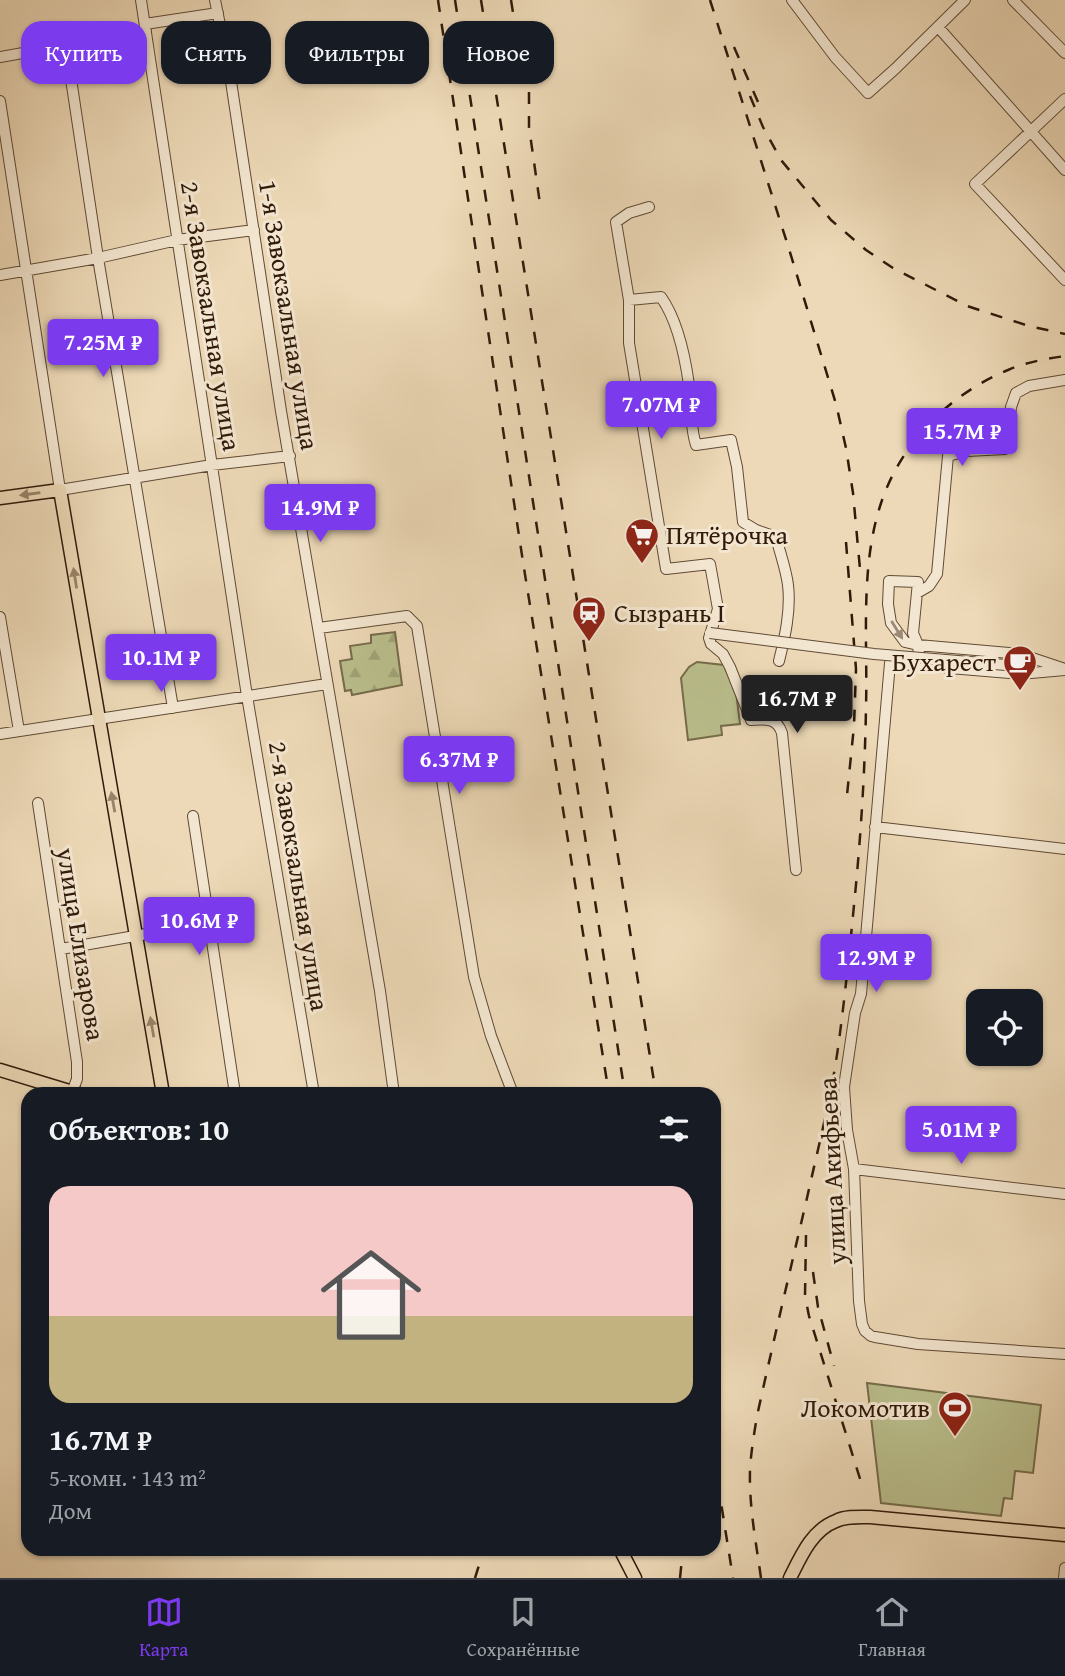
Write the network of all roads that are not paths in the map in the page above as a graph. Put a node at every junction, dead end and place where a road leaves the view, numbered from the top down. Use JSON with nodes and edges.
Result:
{"nodes":[{"id":1,"x":141,"y":0,"type":"edge"},
{"id":2,"x":215,"y":0,"type":"edge"},
{"id":3,"x":792,"y":0,"type":"edge"},
{"id":4,"x":965,"y":0,"type":"edge"},
{"id":5,"x":1013,"y":0,"type":"edge"},
{"id":6,"x":218,"y":13,"type":"junction"},
{"id":7,"x":144,"y":21,"type":"edge"},
{"id":8,"x":938,"y":27,"type":"junction"},
{"id":9,"x":147,"y":28,"type":"edge"},
{"id":10,"x":147,"y":41,"type":"edge"},
{"id":11,"x":21,"y":54,"type":"edge"},
{"id":12,"x":1065,"y":54,"type":"edge"},
{"id":13,"x":0,"y":57,"type":"edge"},
{"id":14,"x":72,"y":84,"type":"edge"},
{"id":15,"x":1065,"y":99,"type":"edge"},
{"id":16,"x":0,"y":101,"type":"edge"},
{"id":17,"x":1030,"y":132,"type":"junction"},
{"id":18,"x":1065,"y":170,"type":"edge"},
{"id":19,"x":649,"y":207,"type":"dead end"},
{"id":20,"x":254,"y":230,"type":"junction"},
{"id":21,"x":177,"y":240,"type":"junction"},
{"id":22,"x":98,"y":258,"type":"junction"},
{"id":23,"x":27,"y":271,"type":"junction"},
{"id":24,"x":0,"y":275,"type":"edge"},
{"id":25,"x":1065,"y":279,"type":"edge"},
{"id":26,"x":629,"y":300,"type":"junction"},
{"id":27,"x":1065,"y":380,"type":"edge"},
{"id":28,"x":290,"y":456,"type":"junction"},
{"id":29,"x":212,"y":465,"type":"junction"},
{"id":30,"x":134,"y":478,"type":"junction"},
{"id":31,"x":60,"y":490,"type":"junction"},
{"id":32,"x":0,"y":498,"type":"edge"},
{"id":33,"x":917,"y":593,"type":"junction"},
{"id":34,"x":0,"y":617,"type":"edge"},
{"id":35,"x":319,"y":628,"type":"junction"},
{"id":36,"x":711,"y":629,"type":"junction"},
{"id":37,"x":918,"y":645,"type":"junction"},
{"id":38,"x":779,"y":661,"type":"dead end"},
{"id":39,"x":920,"y":666,"type":"junction"},
{"id":40,"x":1065,"y":670,"type":"edge"},
{"id":41,"x":327,"y":684,"type":"junction"},
{"id":42,"x":247,"y":696,"type":"junction"},
{"id":43,"x":173,"y":708,"type":"junction"},
{"id":44,"x":99,"y":719,"type":"junction"},
{"id":45,"x":19,"y":732,"type":"junction"},
{"id":46,"x":0,"y":734,"type":"edge"},
{"id":47,"x":38,"y":803,"type":"dead end"},
{"id":48,"x":193,"y":816,"type":"dead end"},
{"id":49,"x":875,"y":827,"type":"junction"},
{"id":50,"x":1065,"y":849,"type":"edge"},
{"id":51,"x":796,"y":870,"type":"dead end"},
{"id":52,"x":209,"y":923,"type":"junction"},
{"id":53,"x":136,"y":935,"type":"junction"},
{"id":54,"x":61,"y":948,"type":"junction"},
{"id":55,"x":0,"y":1070,"type":"edge"},
{"id":56,"x":55,"y":1087,"type":"edge"},
{"id":57,"x":75,"y":1087,"type":"edge"},
{"id":58,"x":162,"y":1087,"type":"edge"},
{"id":59,"x":234,"y":1087,"type":"edge"},
{"id":60,"x":313,"y":1087,"type":"edge"},
{"id":61,"x":393,"y":1087,"type":"edge"},
{"id":62,"x":510,"y":1087,"type":"edge"},
{"id":63,"x":854,"y":1169,"type":"junction"},
{"id":64,"x":1065,"y":1194,"type":"edge"},
{"id":65,"x":1065,"y":1354,"type":"edge"},
{"id":66,"x":1065,"y":1535,"type":"edge"},
{"id":67,"x":624,"y":1556,"type":"edge"},
{"id":68,"x":1065,"y":1568,"type":"edge"},
{"id":69,"x":635,"y":1578,"type":"edge"},
{"id":70,"x":790,"y":1578,"type":"edge"},
{"id":71,"x":1064,"y":1578,"type":"edge"}],
"edges":[{"from":1,"to":7,"type":"street","name":"2-я Завокзальная улица"},
{"from":2,"to":6,"type":"street","name":"1-я Завокзальная улица"},
{"from":3,"to":8,"type":"street"},
{"from":4,"to":8,"type":"street"},
{"from":5,"to":12,"type":"street"},
{"from":6,"to":9,"type":"street"},
{"from":6,"to":20,"type":"street","name":"1-я Завокзальная улица"},
{"from":8,"to":17,"type":"street"},
{"from":10,"to":21,"type":"street","name":"2-я Завокзальная улица"},
{"from":11,"to":13,"type":"street"},
{"from":14,"to":22,"type":"street"},
{"from":15,"to":17,"type":"street"},
{"from":16,"to":23,"type":"street"},
{"from":17,"to":18,"type":"street"},
{"from":17,"to":25,"type":"street"},
{"from":19,"to":26,"type":"street"},
{"from":20,"to":21,"type":"street"},
{"from":20,"to":28,"type":"street","name":"1-я Завокзальная улица"},
{"from":21,"to":22,"type":"street"},
{"from":21,"to":29,"type":"street","name":"2-я Завокзальная улица"},
{"from":22,"to":23,"type":"street"},
{"from":22,"to":30,"type":"street"},
{"from":23,"to":24,"type":"street"},
{"from":23,"to":31,"type":"street"},
{"from":26,"to":36,"type":"street"},
{"from":26,"to":38,"type":"street"},
{"from":27,"to":33,"type":"street"},
{"from":28,"to":29,"type":"street"},
{"from":28,"to":35,"type":"street","name":"1-я Завокзальная улица"},
{"from":29,"to":30,"type":"street"},
{"from":29,"to":42,"type":"street","name":"2-я Завокзальная улица"},
{"from":30,"to":31,"type":"street"},
{"from":30,"to":43,"type":"street"},
{"from":31,"to":32,"type":"main road","one_way":true},
{"from":44,"to":31,"type":"main road","one_way":true},
{"from":33,"to":37,"type":"street"},
{"from":33,"to":37,"type":"street","one_way":true},
{"from":34,"to":45,"type":"street"},
{"from":35,"to":41,"type":"street","name":"1-я Завокзальная улица"},
{"from":35,"to":62,"type":"street"},
{"from":36,"to":40,"type":"street","bridge":true},
{"from":36,"to":51,"type":"street"},
{"from":37,"to":39,"type":"street"},
{"from":37,"to":40,"type":"street"},
{"from":39,"to":40,"type":"street"},
{"from":39,"to":49,"type":"street","name":"улица Акифьева"},
{"from":41,"to":42,"type":"street"},
{"from":41,"to":61,"type":"street","name":"1-я Завокзальная улица"},
{"from":42,"to":43,"type":"street"},
{"from":42,"to":60,"type":"street","name":"2-я Завокзальная улица"},
{"from":43,"to":44,"type":"street"},
{"from":44,"to":45,"type":"street"},
{"from":53,"to":44,"type":"main road","one_way":true},
{"from":45,"to":46,"type":"street"},
{"from":47,"to":54,"type":"street","name":"улица Елизарова"},
{"from":48,"to":52,"type":"street"},
{"from":49,"to":50,"type":"street"},
{"from":49,"to":63,"type":"street","name":"улица Акифьева"},
{"from":52,"to":53,"type":"street"},
{"from":52,"to":59,"type":"street"},
{"from":53,"to":54,"type":"street"},
{"from":58,"to":53,"type":"main road","one_way":true},
{"from":54,"to":57,"type":"street","name":"улица Елизарова"},
{"from":55,"to":56,"type":"main road"},
{"from":63,"to":64,"type":"street"},
{"from":63,"to":65,"type":"street","name":"улица Акифьева"},
{"from":66,"to":70,"type":"main road"},
{"from":67,"to":69,"type":"main road"},
{"from":68,"to":71,"type":"street"}]}
